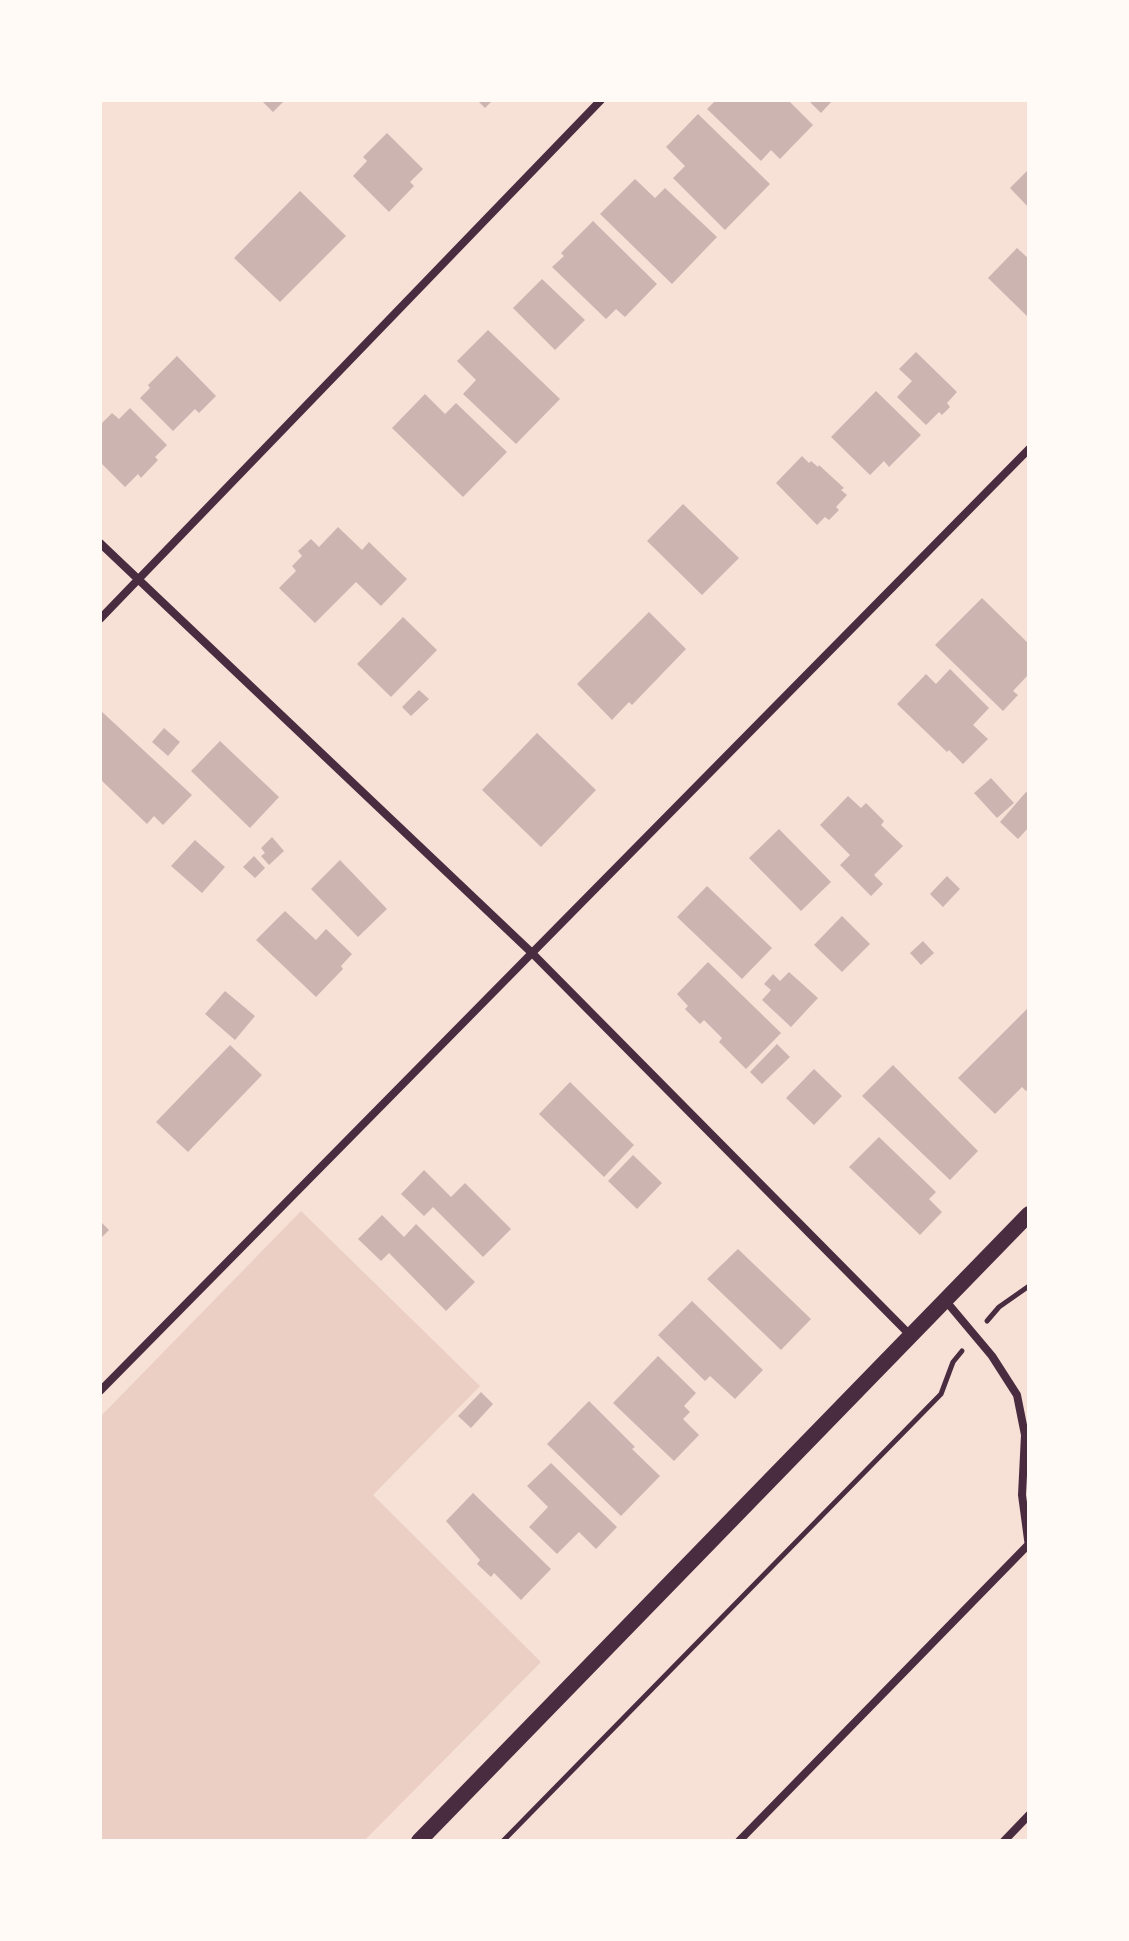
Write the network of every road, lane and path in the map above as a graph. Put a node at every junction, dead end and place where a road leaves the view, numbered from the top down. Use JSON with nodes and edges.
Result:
{"nodes":[{"id":1,"x":601,"y":100,"type":"edge"},
{"id":2,"x":1029,"y":449,"type":"edge"},
{"id":3,"x":100,"y":543,"type":"edge"},
{"id":4,"x":138,"y":581,"type":"junction"},
{"id":5,"x":100,"y":619,"type":"edge"},
{"id":6,"x":532,"y":953,"type":"junction"},
{"id":7,"x":1029,"y":1214,"type":"edge"},
{"id":8,"x":1029,"y":1286,"type":"edge"},
{"id":9,"x":945,"y":1299,"type":"junction"},
{"id":10,"x":999,"y":1307,"type":"dead end"},
{"id":11,"x":910,"y":1335,"type":"junction"},
{"id":12,"x":953,"y":1362,"type":"dead end"},
{"id":13,"x":100,"y":1391,"type":"edge"},
{"id":14,"x":1029,"y":1545,"type":"edge"},
{"id":15,"x":1029,"y":1815,"type":"edge"},
{"id":16,"x":419,"y":1841,"type":"edge"},
{"id":17,"x":503,"y":1841,"type":"edge"},
{"id":18,"x":739,"y":1841,"type":"edge"},
{"id":19,"x":1004,"y":1841,"type":"edge"}],
"edges":[{"from":1,"to":4,"type":"street"},
{"from":2,"to":6,"type":"street"},
{"from":3,"to":4,"type":"street"},
{"from":4,"to":5,"type":"street"},
{"from":4,"to":6,"type":"street"},
{"from":6,"to":11,"type":"street"},
{"from":6,"to":13,"type":"street"},
{"from":7,"to":9,"type":"main road"},
{"from":8,"to":10,"type":"path"},
{"from":9,"to":11,"type":"main road"},
{"from":9,"to":14,"type":"street"},
{"from":11,"to":16,"type":"main road"},
{"from":12,"to":17,"type":"path"},
{"from":14,"to":18,"type":"street"},
{"from":15,"to":19,"type":"street"}]}
